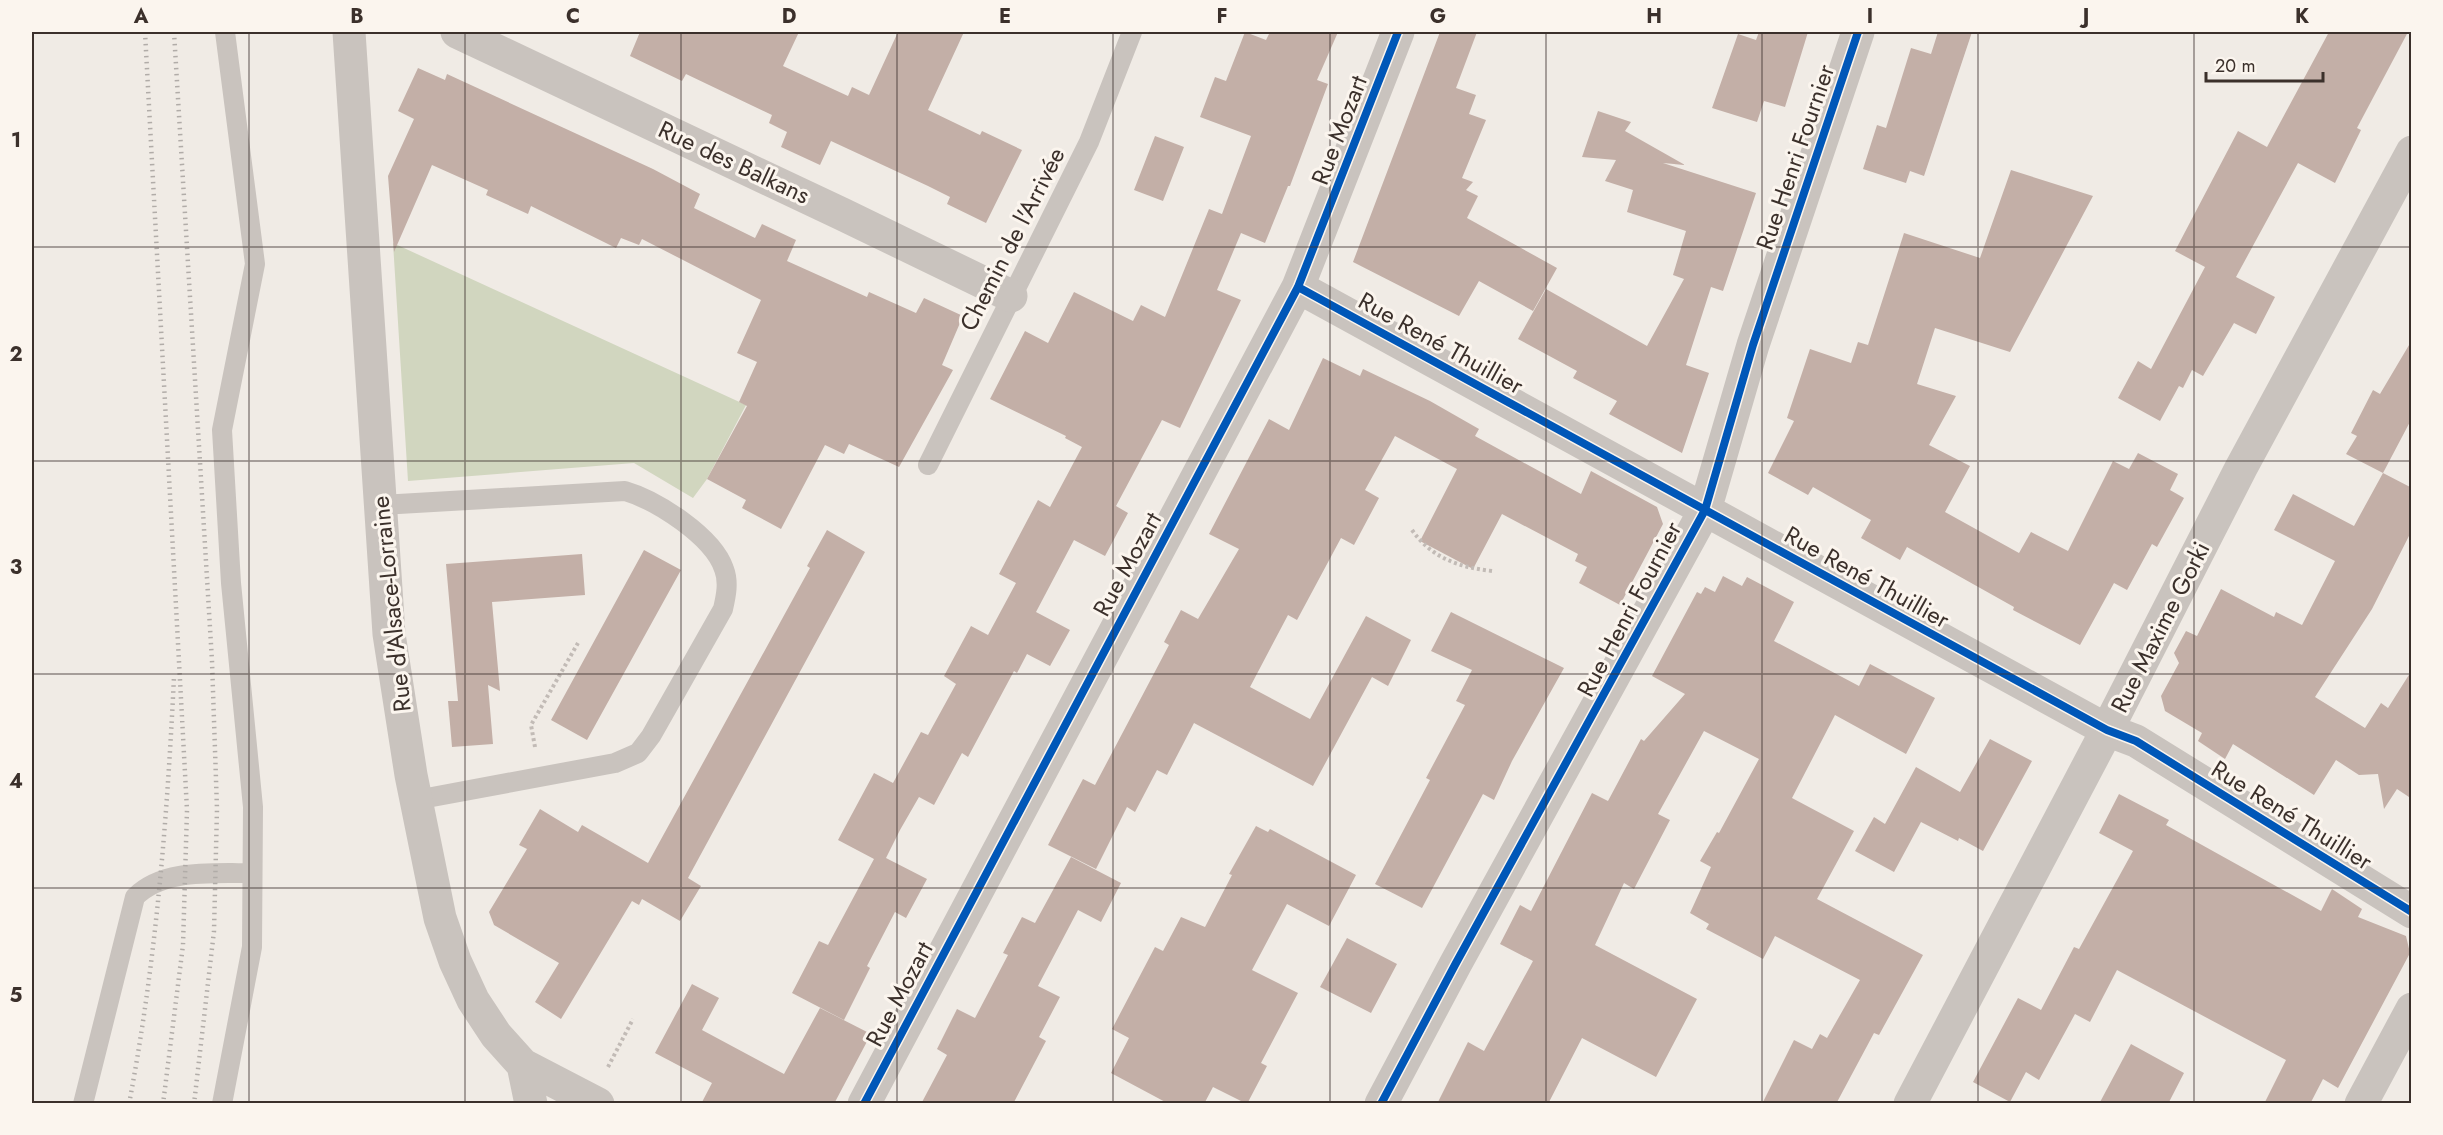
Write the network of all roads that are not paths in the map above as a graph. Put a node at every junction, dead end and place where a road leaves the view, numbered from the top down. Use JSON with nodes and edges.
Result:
{"nodes":[{"id":1,"x":225,"y":32,"type":"edge"},
{"id":2,"x":349,"y":32,"type":"edge"},
{"id":3,"x":1132,"y":32,"type":"edge"},
{"id":4,"x":1398,"y":32,"type":"edge"},
{"id":5,"x":1858,"y":32,"type":"edge"},
{"id":6,"x":474,"y":35,"type":"edge"},
{"id":7,"x":2412,"y":152,"type":"edge"},
{"id":8,"x":1298,"y":286,"type":"junction"},
{"id":9,"x":1011,"y":296,"type":"junction"},
{"id":10,"x":928,"y":465,"type":"dead end"},
{"id":11,"x":381,"y":505,"type":"junction"},
{"id":12,"x":1705,"y":510,"type":"junction"},
{"id":13,"x":2107,"y":730,"type":"junction"},
{"id":14,"x":416,"y":800,"type":"junction"},
{"id":15,"x":252,"y":873,"type":"junction"},
{"id":16,"x":2412,"y":912,"type":"edge"},
{"id":17,"x":2412,"y":1009,"type":"edge"},
{"id":18,"x":523,"y":1065,"type":"junction"},
{"id":19,"x":594,"y":1102,"type":"edge"},
{"id":20,"x":83,"y":1104,"type":"edge"},
{"id":21,"x":222,"y":1104,"type":"edge"},
{"id":22,"x":531,"y":1104,"type":"edge"},
{"id":23,"x":864,"y":1104,"type":"edge"},
{"id":24,"x":1381,"y":1104,"type":"edge"},
{"id":25,"x":1910,"y":1104,"type":"edge"},
{"id":26,"x":2361,"y":1104,"type":"edge"}],
"edges":[{"from":1,"to":15,"type":"lane"},
{"from":2,"to":11,"type":"street","name":"Rue d'Alsace-Lorraine"},
{"from":3,"to":9,"type":"lane","name":"Chemin de l'Arrivée"},
{"from":4,"to":8,"type":"street","name":"Rue Mozart"},
{"from":5,"to":12,"type":"street","name":"Rue Henri Fournier"},
{"from":6,"to":9,"type":"street","name":"Rue des Balkans"},
{"from":7,"to":13,"type":"street","name":"Rue Maxime Gorki"},
{"from":8,"to":12,"type":"street","name":"Rue René Thuillier"},
{"from":8,"to":23,"type":"street","name":"Rue Mozart"},
{"from":9,"to":10,"type":"lane","name":"Chemin de l'Arrivée"},
{"from":11,"to":14,"type":"street","name":"Rue d'Alsace-Lorraine"},
{"from":11,"to":14,"type":"lane"},
{"from":12,"to":13,"type":"street","name":"Rue René Thuillier"},
{"from":12,"to":24,"type":"street","name":"Rue Henri Fournier"},
{"from":13,"to":16,"type":"street","name":"Rue René Thuillier"},
{"from":13,"to":25,"type":"street","name":"Rue Maxime Gorki"},
{"from":14,"to":18,"type":"street","name":"Rue d'Alsace-Lorraine"},
{"from":15,"to":20,"type":"lane"},
{"from":15,"to":21,"type":"lane"},
{"from":17,"to":26,"type":"street"},
{"from":18,"to":19,"type":"street","name":"Rue d'Alsace-Lorraine"},
{"from":18,"to":22,"type":"street"}]}
